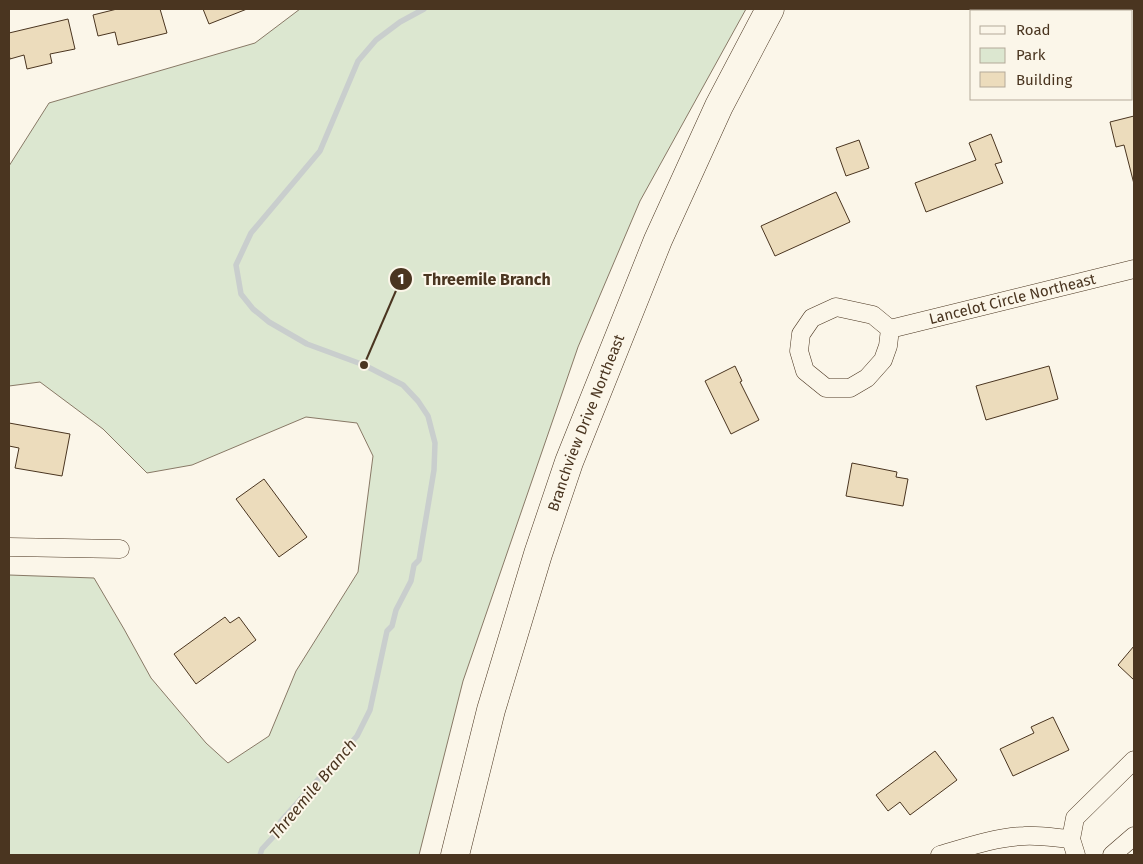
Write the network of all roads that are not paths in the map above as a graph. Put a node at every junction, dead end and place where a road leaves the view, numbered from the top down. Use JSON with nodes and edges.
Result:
{"nodes":[{"id":1,"x":770,"y":9,"type":"edge"},
{"id":2,"x":1134,"y":269,"type":"edge"},
{"id":3,"x":890,"y":329,"type":"junction"},
{"id":4,"x":9,"y":546,"type":"edge"},
{"id":5,"x":120,"y":549,"type":"dead end"},
{"id":6,"x":1134,"y":760,"type":"edge"},
{"id":7,"x":1134,"y":836,"type":"edge"},
{"id":8,"x":1074,"y":847,"type":"edge"},
{"id":9,"x":455,"y":855,"type":"edge"},
{"id":10,"x":940,"y":855,"type":"edge"},
{"id":11,"x":1112,"y":855,"type":"edge"}],
"edges":[{"from":1,"to":9,"type":"main road","name":"Branchview Drive Northeast"},
{"from":2,"to":3,"type":"street","name":"Lancelot Circle Northeast"},
{"from":3,"to":3,"type":"street"},
{"from":4,"to":5,"type":"street"},
{"from":6,"to":8,"type":"street"},
{"from":7,"to":11,"type":"street"},
{"from":8,"to":10,"type":"street"}]}
